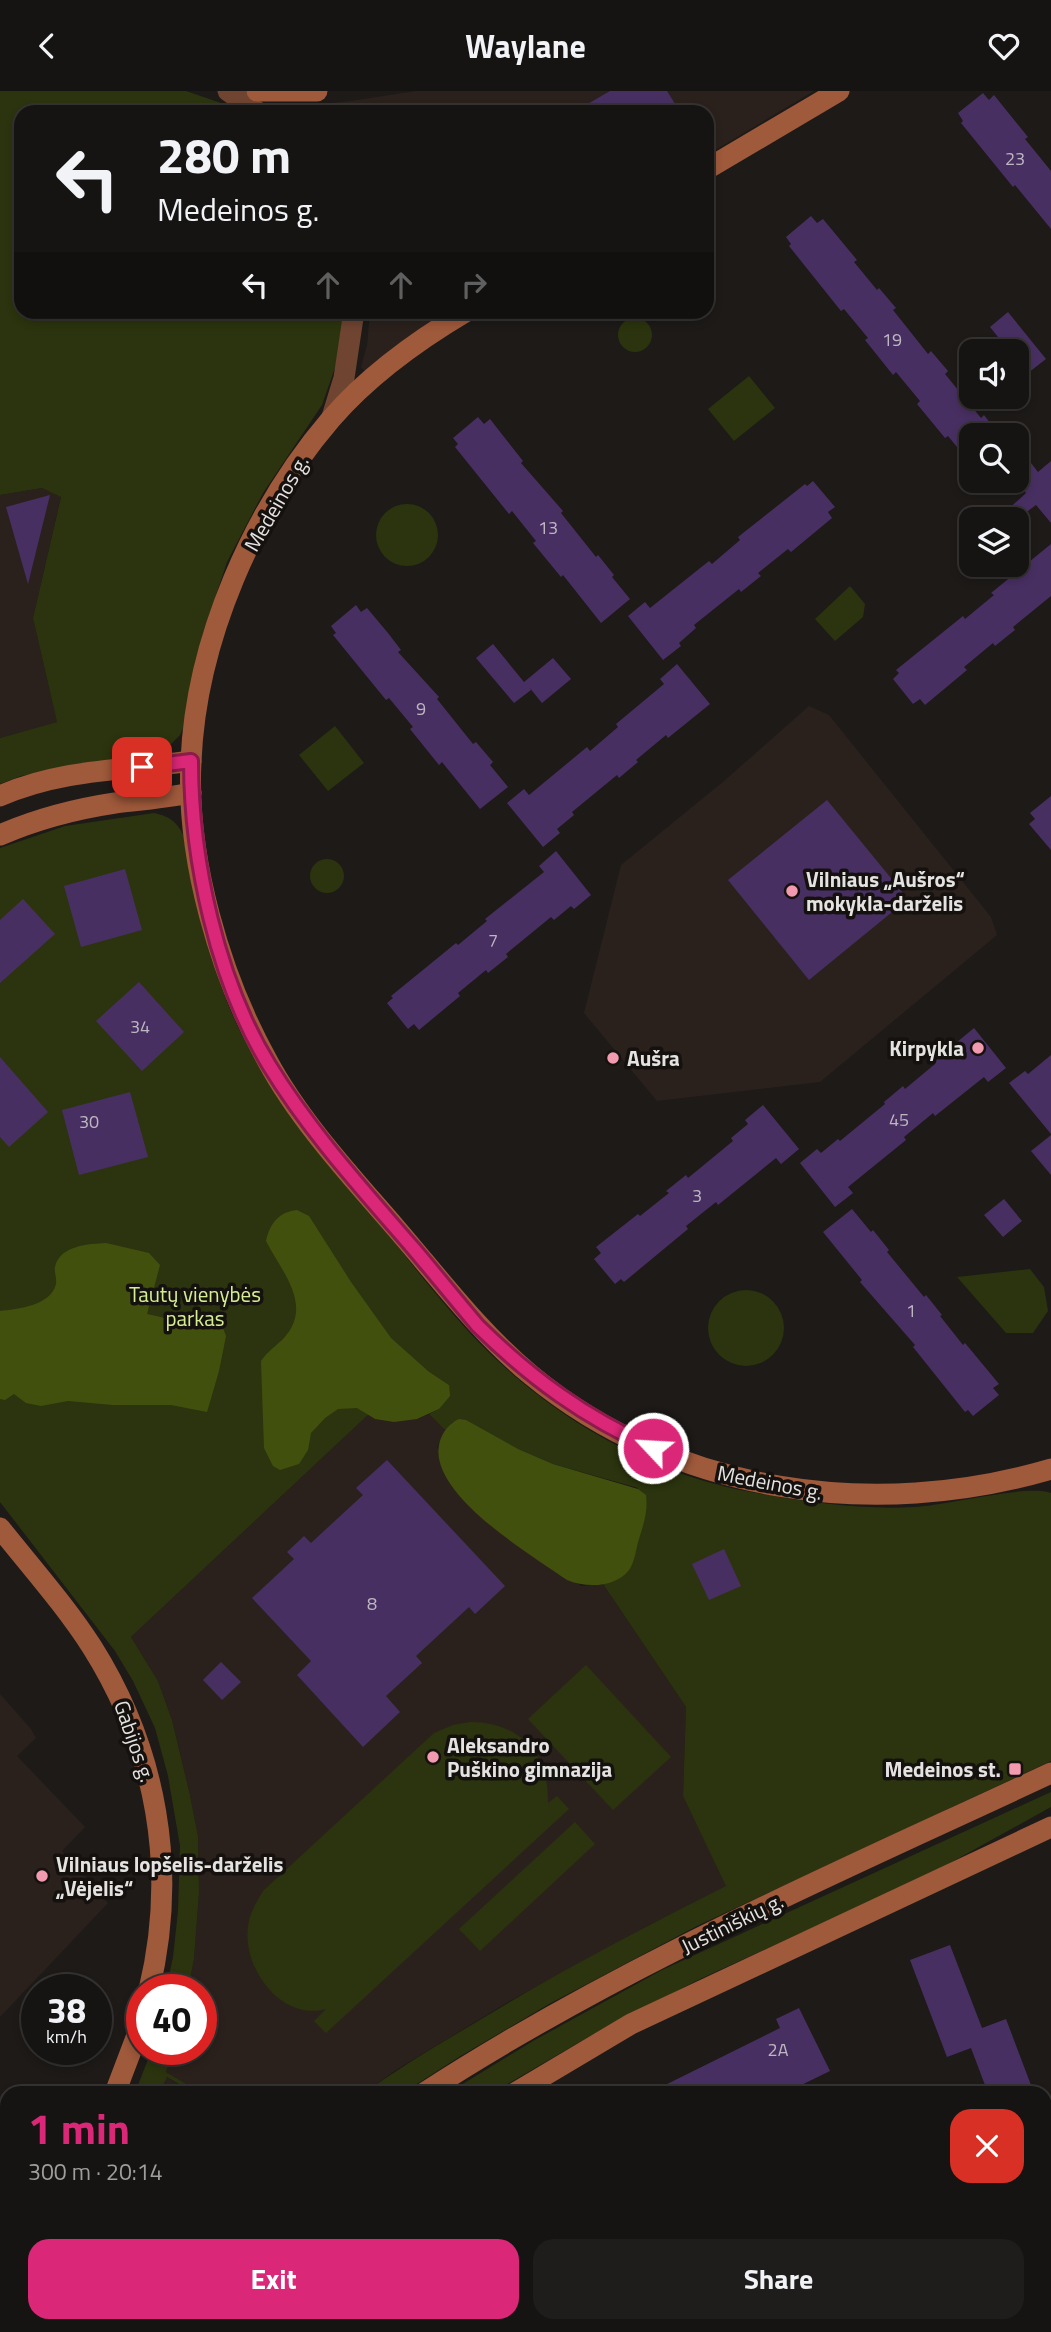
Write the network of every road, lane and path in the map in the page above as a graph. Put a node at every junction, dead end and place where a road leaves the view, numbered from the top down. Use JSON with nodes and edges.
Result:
{"nodes":[{"id":1,"x":228,"y":91,"type":"edge"},
{"id":2,"x":257,"y":91,"type":"edge"},
{"id":3,"x":317,"y":91,"type":"edge"},
{"id":4,"x":839,"y":91,"type":"edge"},
{"id":5,"x":248,"y":105,"type":"edge"},
{"id":6,"x":714,"y":165,"type":"edge"},
{"id":7,"x":353,"y":319,"type":"edge"},
{"id":8,"x":453,"y":319,"type":"edge"},
{"id":9,"x":332,"y":417,"type":"junction"},
{"id":10,"x":191,"y":761,"type":"junction"},
{"id":11,"x":191,"y":793,"type":"junction"},
{"id":12,"x":0,"y":796,"type":"edge"},
{"id":13,"x":0,"y":835,"type":"edge"},
{"id":14,"x":1051,"y":1469,"type":"edge"},
{"id":15,"x":0,"y":1528,"type":"edge"},
{"id":16,"x":1051,"y":1773,"type":"edge"},
{"id":17,"x":1051,"y":1827,"type":"edge"},
{"id":18,"x":152,"y":1974,"type":"edge"},
{"id":19,"x":126,"y":2064,"type":"edge"},
{"id":20,"x":118,"y":2086,"type":"edge"},
{"id":21,"x":435,"y":2086,"type":"edge"},
{"id":22,"x":527,"y":2086,"type":"edge"}],
"edges":[{"from":1,"to":5,"type":"street"},
{"from":2,"to":3,"type":"street"},
{"from":4,"to":6,"type":"street"},
{"from":7,"to":9,"type":"street"},
{"from":8,"to":9,"type":"street","name":"Medeinos g."},
{"from":9,"to":10,"type":"street","name":"Medeinos g."},
{"from":10,"to":11,"type":"street","name":"Medeinos g."},
{"from":10,"to":12,"type":"street"},
{"from":11,"to":13,"type":"street"},
{"from":11,"to":14,"type":"street","name":"Medeinos g."},
{"from":15,"to":18,"type":"street","name":"Gabijos g."},
{"from":16,"to":21,"type":"street","name":"Justiniškių g."},
{"from":17,"to":22,"type":"street"},
{"from":19,"to":20,"type":"street"}]}
